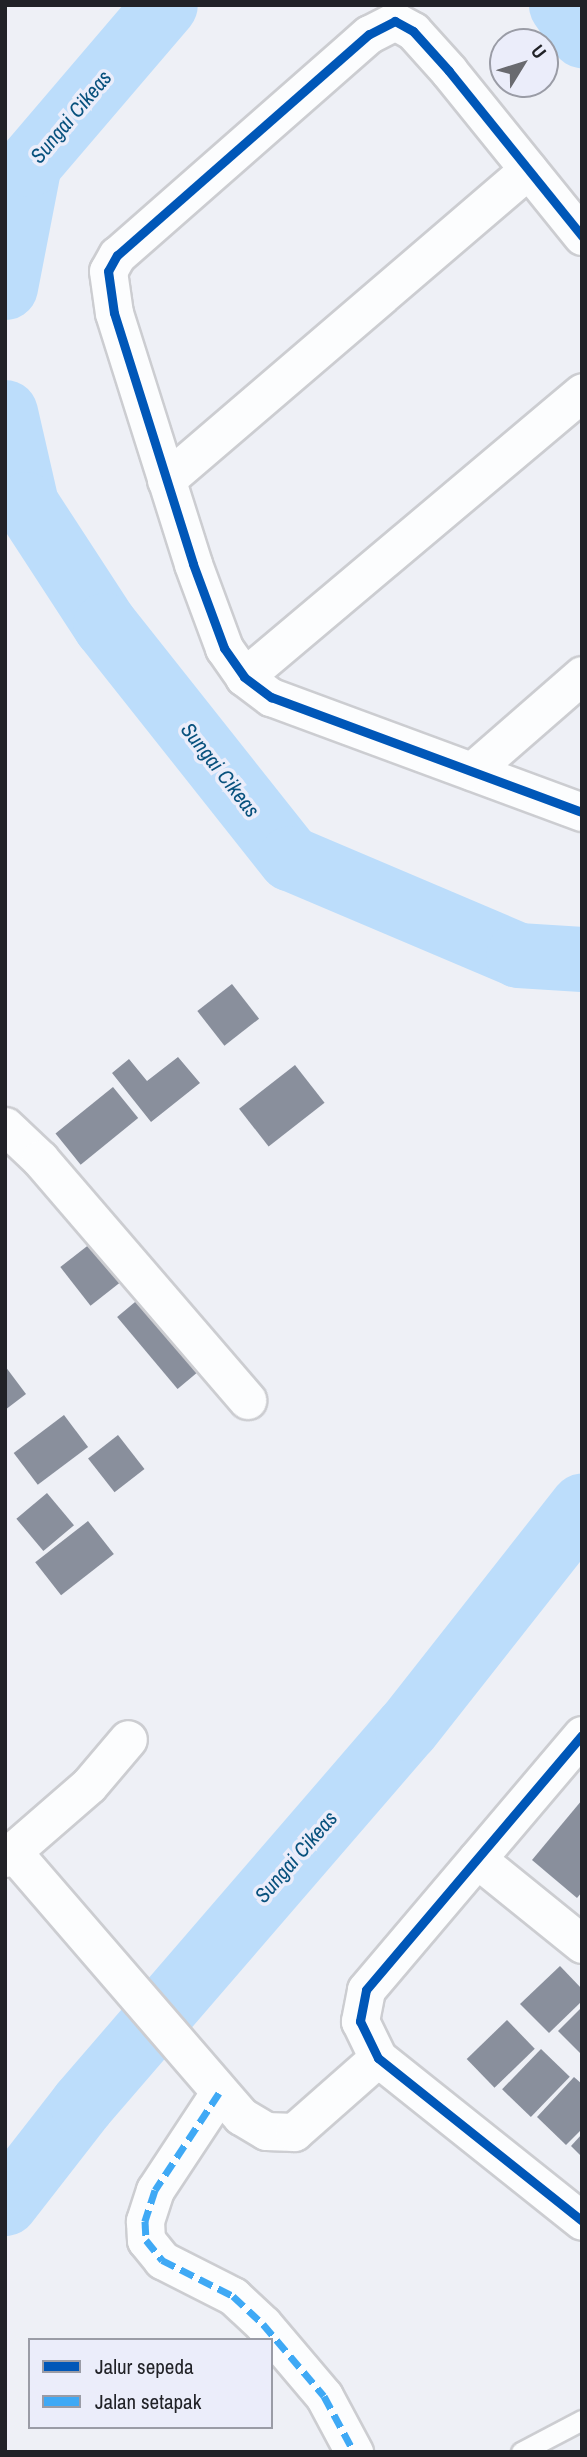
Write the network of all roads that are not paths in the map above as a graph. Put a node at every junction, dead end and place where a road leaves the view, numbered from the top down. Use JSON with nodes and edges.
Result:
{"nodes":[{"id":1,"x":528,"y":170,"type":"junction"},
{"id":2,"x":582,"y":236,"type":"edge"},
{"id":3,"x":582,"y":392,"type":"edge"},
{"id":4,"x":166,"y":480,"type":"junction"},
{"id":5,"x":582,"y":675,"type":"edge"},
{"id":6,"x":244,"y":677,"type":"junction"},
{"id":7,"x":472,"y":771,"type":"junction"},
{"id":8,"x":582,"y":812,"type":"edge"},
{"id":9,"x":5,"y":1126,"type":"edge"},
{"id":10,"x":247,"y":1400,"type":"dead end"},
{"id":11,"x":582,"y":1735,"type":"edge"},
{"id":12,"x":128,"y":1739,"type":"dead end"},
{"id":13,"x":9,"y":1855,"type":"edge"},
{"id":14,"x":477,"y":1859,"type":"junction"},
{"id":15,"x":582,"y":1944,"type":"edge"},
{"id":16,"x":378,"y":2058,"type":"junction"},
{"id":17,"x":212,"y":2085,"type":"junction"},
{"id":18,"x":582,"y":2221,"type":"edge"},
{"id":19,"x":582,"y":2420,"type":"edge"},
{"id":20,"x":354,"y":2452,"type":"edge"},
{"id":21,"x":520,"y":2452,"type":"edge"}],
"edges":[{"from":1,"to":2,"type":"street"},
{"from":1,"to":4,"type":"street"},
{"from":1,"to":4,"type":"street"},
{"from":3,"to":6,"type":"street"},
{"from":4,"to":6,"type":"street"},
{"from":5,"to":7,"type":"street"},
{"from":6,"to":7,"type":"street"},
{"from":7,"to":8,"type":"street"},
{"from":9,"to":10,"type":"street"},
{"from":11,"to":14,"type":"street"},
{"from":12,"to":13,"type":"street"},
{"from":13,"to":17,"type":"street"},
{"from":14,"to":15,"type":"street"},
{"from":14,"to":16,"type":"street"},
{"from":16,"to":17,"type":"street"},
{"from":16,"to":18,"type":"street"},
{"from":17,"to":20,"type":"street"},
{"from":19,"to":21,"type":"lane"}]}
